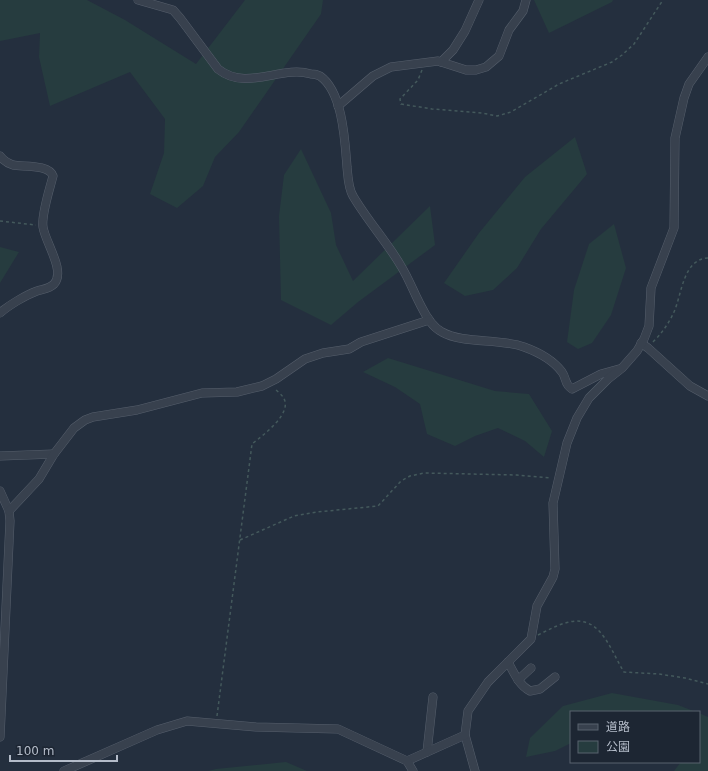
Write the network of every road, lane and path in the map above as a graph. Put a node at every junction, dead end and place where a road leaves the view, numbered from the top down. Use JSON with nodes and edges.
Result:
{"nodes":[{"id":1,"x":138,"y":0,"type":"edge"},
{"id":2,"x":479,"y":0,"type":"edge"},
{"id":3,"x":526,"y":0,"type":"edge"},
{"id":4,"x":663,"y":0,"type":"edge"},
{"id":5,"x":708,"y":57,"type":"edge"},
{"id":6,"x":441,"y":62,"type":"junction"},
{"id":7,"x":424,"y":64,"type":"junction"},
{"id":8,"x":338,"y":106,"type":"junction"},
{"id":9,"x":0,"y":156,"type":"edge"},
{"id":10,"x":0,"y":221,"type":"edge"},
{"id":11,"x":43,"y":226,"type":"junction"},
{"id":12,"x":708,"y":258,"type":"edge"},
{"id":13,"x":0,"y":313,"type":"edge"},
{"id":14,"x":429,"y":320,"type":"junction"},
{"id":15,"x":645,"y":346,"type":"junction"},
{"id":16,"x":622,"y":368,"type":"junction"},
{"id":17,"x":268,"y":383,"type":"junction"},
{"id":18,"x":708,"y":396,"type":"edge"},
{"id":19,"x":54,"y":454,"type":"junction"},
{"id":20,"x":0,"y":456,"type":"edge"},
{"id":21,"x":559,"y":479,"type":"junction"},
{"id":22,"x":0,"y":491,"type":"edge"},
{"id":23,"x":9,"y":511,"type":"junction"},
{"id":24,"x":240,"y":540,"type":"junction"},
{"id":25,"x":531,"y":639,"type":"junction"},
{"id":26,"x":508,"y":662,"type":"junction"},
{"id":27,"x":531,"y":668,"type":"dead end"},
{"id":28,"x":555,"y":677,"type":"dead end"},
{"id":29,"x":518,"y":680,"type":"junction"},
{"id":30,"x":708,"y":684,"type":"edge"},
{"id":31,"x":433,"y":697,"type":"dead end"},
{"id":32,"x":216,"y":724,"type":"junction"},
{"id":33,"x":465,"y":735,"type":"junction"},
{"id":34,"x":0,"y":737,"type":"edge"},
{"id":35,"x":427,"y":752,"type":"junction"},
{"id":36,"x":407,"y":761,"type":"junction"},
{"id":37,"x":64,"y":771,"type":"edge"},
{"id":38,"x":413,"y":771,"type":"edge"},
{"id":39,"x":474,"y":771,"type":"edge"}],
"edges":[{"from":1,"to":8,"type":"street"},
{"from":2,"to":6,"type":"street"},
{"from":3,"to":6,"type":"street"},
{"from":4,"to":7,"type":"path"},
{"from":5,"to":15,"type":"street"},
{"from":6,"to":7,"type":"street"},
{"from":7,"to":8,"type":"street"},
{"from":8,"to":14,"type":"street"},
{"from":9,"to":11,"type":"street"},
{"from":10,"to":11,"type":"path"},
{"from":11,"to":13,"type":"street"},
{"from":12,"to":15,"type":"path"},
{"from":14,"to":16,"type":"street"},
{"from":14,"to":17,"type":"street"},
{"from":15,"to":16,"type":"street"},
{"from":15,"to":18,"type":"street"},
{"from":16,"to":21,"type":"street"},
{"from":17,"to":19,"type":"street"},
{"from":17,"to":24,"type":"path"},
{"from":19,"to":20,"type":"street"},
{"from":19,"to":23,"type":"street"},
{"from":21,"to":24,"type":"path"},
{"from":21,"to":25,"type":"street"},
{"from":22,"to":23,"type":"street"},
{"from":23,"to":34,"type":"street"},
{"from":24,"to":32,"type":"path"},
{"from":25,"to":26,"type":"street"},
{"from":25,"to":30,"type":"path"},
{"from":26,"to":29,"type":"street"},
{"from":26,"to":33,"type":"street"},
{"from":27,"to":29,"type":"street"},
{"from":28,"to":29,"type":"street"},
{"from":31,"to":35,"type":"street"},
{"from":32,"to":36,"type":"street"},
{"from":32,"to":37,"type":"street"},
{"from":33,"to":35,"type":"street"},
{"from":33,"to":39,"type":"street"},
{"from":35,"to":36,"type":"street"},
{"from":36,"to":38,"type":"street"}]}
